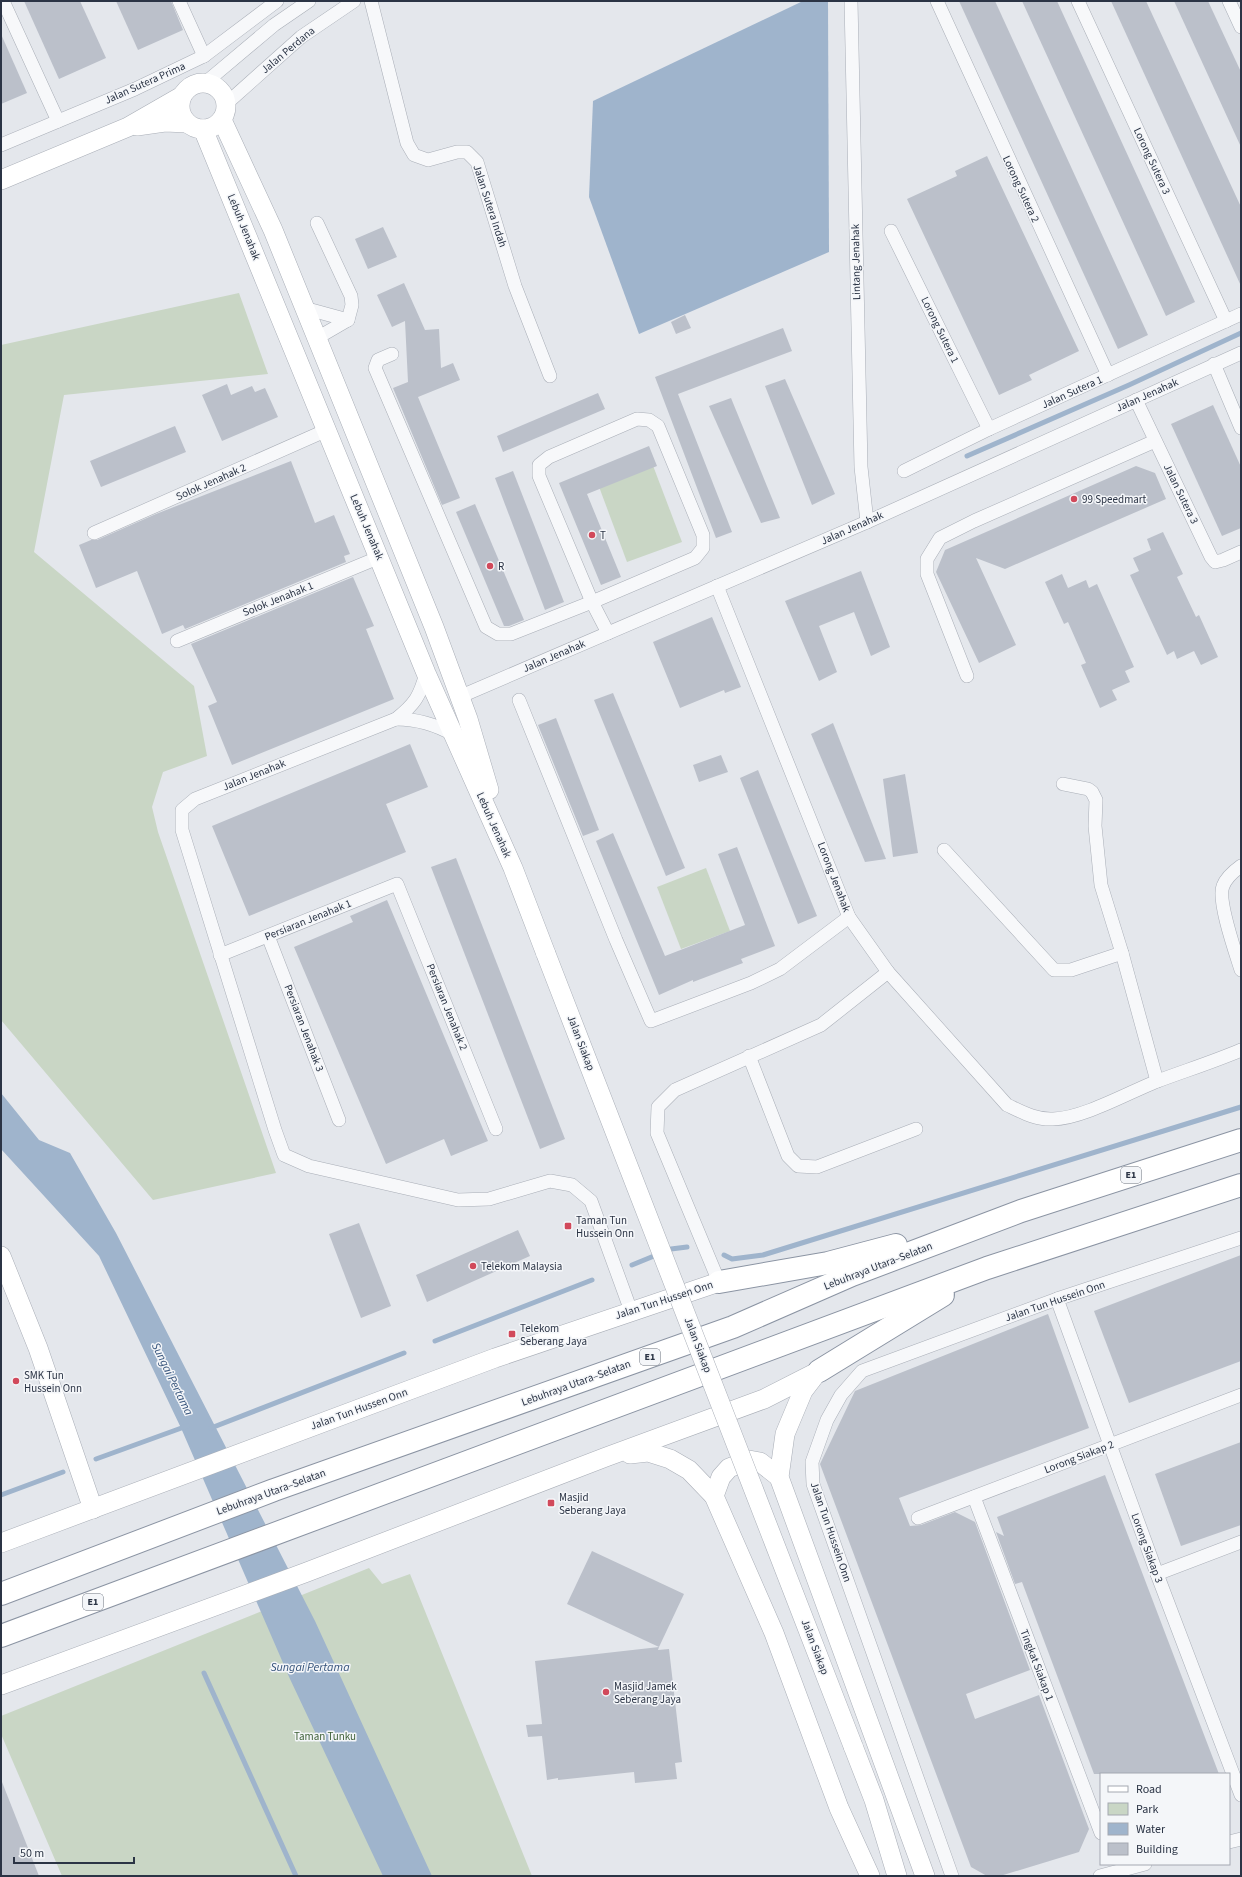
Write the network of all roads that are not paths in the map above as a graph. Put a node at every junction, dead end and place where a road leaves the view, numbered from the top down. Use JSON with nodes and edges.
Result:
{"nodes":[{"id":1,"x":3,"y":1,"type":"edge"},
{"id":2,"x":179,"y":1,"type":"edge"},
{"id":3,"x":277,"y":1,"type":"edge"},
{"id":4,"x":308,"y":1,"type":"edge"},
{"id":5,"x":354,"y":1,"type":"edge"},
{"id":6,"x":371,"y":1,"type":"edge"},
{"id":7,"x":851,"y":1,"type":"edge"},
{"id":8,"x":937,"y":1,"type":"edge"},
{"id":9,"x":1078,"y":1,"type":"edge"},
{"id":10,"x":1229,"y":1,"type":"edge"},
{"id":11,"x":1241,"y":27,"type":"edge"},
{"id":12,"x":204,"y":56,"type":"junction"},
{"id":13,"x":205,"y":83,"type":"junction"},
{"id":14,"x":182,"y":96,"type":"junction"},
{"id":15,"x":224,"y":112,"type":"junction"},
{"id":16,"x":58,"y":121,"type":"junction"},
{"id":17,"x":195,"y":126,"type":"junction"},
{"id":18,"x":128,"y":128,"type":"junction"},
{"id":19,"x":1,"y":146,"type":"edge"},
{"id":20,"x":1,"y":180,"type":"edge"},
{"id":21,"x":317,"y":223,"type":"dead end"},
{"id":22,"x":891,"y":231,"type":"dead end"},
{"id":23,"x":304,"y":308,"type":"junction"},
{"id":24,"x":1241,"y":314,"type":"edge"},
{"id":25,"x":348,"y":320,"type":"junction"},
{"id":26,"x":1226,"y":321,"type":"junction"},
{"id":27,"x":317,"y":338,"type":"junction"},
{"id":28,"x":1241,"y":353,"type":"edge"},
{"id":29,"x":392,"y":354,"type":"dead end"},
{"id":30,"x":1214,"y":364,"type":"junction"},
{"id":31,"x":1108,"y":375,"type":"junction"},
{"id":32,"x":550,"y":376,"type":"dead end"},
{"id":33,"x":1136,"y":400,"type":"junction"},
{"id":34,"x":1241,"y":428,"type":"edge"},
{"id":35,"x":989,"y":429,"type":"junction"},
{"id":36,"x":327,"y":430,"type":"junction"},
{"id":37,"x":1155,"y":441,"type":"junction"},
{"id":38,"x":904,"y":471,"type":"dead end"},
{"id":39,"x":867,"y":522,"type":"junction"},
{"id":40,"x":94,"y":533,"type":"dead end"},
{"id":41,"x":1241,"y":552,"type":"edge"},
{"id":42,"x":380,"y":557,"type":"junction"},
{"id":43,"x":717,"y":586,"type":"junction"},
{"id":44,"x":592,"y":602,"type":"junction"},
{"id":45,"x":608,"y":633,"type":"junction"},
{"id":46,"x":177,"y":641,"type":"dead end"},
{"id":47,"x":426,"y":673,"type":"junction"},
{"id":48,"x":968,"y":676,"type":"dead end"},
{"id":49,"x":459,"y":697,"type":"junction"},
{"id":50,"x":519,"y":700,"type":"dead end"},
{"id":51,"x":396,"y":719,"type":"junction"},
{"id":52,"x":454,"y":735,"type":"junction"},
{"id":53,"x":1063,"y":784,"type":"dead end"},
{"id":54,"x":944,"y":850,"type":"dead end"},
{"id":55,"x":1241,"y":866,"type":"edge"},
{"id":56,"x":513,"y":868,"type":"junction"},
{"id":57,"x":397,"y":884,"type":"joint"},
{"id":58,"x":849,"y":916,"type":"junction"},
{"id":59,"x":268,"y":936,"type":"junction"},
{"id":60,"x":1122,"y":953,"type":"junction"},
{"id":61,"x":220,"y":955,"type":"junction"},
{"id":62,"x":1241,"y":970,"type":"edge"},
{"id":63,"x":888,"y":972,"type":"junction"},
{"id":64,"x":1241,"y":1050,"type":"edge"},
{"id":65,"x":749,"y":1056,"type":"junction"},
{"id":66,"x":1157,"y":1081,"type":"junction"},
{"id":67,"x":339,"y":1120,"type":"dead end"},
{"id":68,"x":496,"y":1129,"type":"dead end"},
{"id":69,"x":916,"y":1129,"type":"dead end"},
{"id":70,"x":1241,"y":1140,"type":"edge"},
{"id":71,"x":1241,"y":1185,"type":"edge"},
{"id":72,"x":1021,"y":1211,"type":"junction"},
{"id":73,"x":1241,"y":1238,"type":"edge"},
{"id":74,"x":1,"y":1256,"type":"edge"},
{"id":75,"x":987,"y":1268,"type":"junction"},
{"id":76,"x":719,"y":1282,"type":"junction"},
{"id":77,"x":1057,"y":1299,"type":"junction"},
{"id":78,"x":631,"y":1311,"type":"junction"},
{"id":79,"x":819,"y":1371,"type":"junction"},
{"id":80,"x":1241,"y":1395,"type":"edge"},
{"id":81,"x":1110,"y":1445,"type":"junction"},
{"id":82,"x":606,"y":1456,"type":"junction"},
{"id":83,"x":779,"y":1477,"type":"junction"},
{"id":84,"x":714,"y":1496,"type":"junction"},
{"id":85,"x":974,"y":1497,"type":"junction"},
{"id":86,"x":93,"y":1509,"type":"junction"},
{"id":87,"x":918,"y":1518,"type":"dead end"},
{"id":88,"x":1241,"y":1542,"type":"edge"},
{"id":89,"x":1,"y":1543,"type":"edge"},
{"id":90,"x":1157,"y":1574,"type":"junction"},
{"id":91,"x":1,"y":1594,"type":"edge"},
{"id":92,"x":1,"y":1636,"type":"edge"},
{"id":93,"x":1,"y":1685,"type":"edge"},
{"id":94,"x":1241,"y":1795,"type":"edge"},
{"id":95,"x":874,"y":1800,"type":"junction"},
{"id":96,"x":1100,"y":1830,"type":"edge"},
{"id":97,"x":1241,"y":1839,"type":"edge"},
{"id":98,"x":1230,"y":1842,"type":"edge"},
{"id":99,"x":1137,"y":1865,"type":"edge"},
{"id":100,"x":1114,"y":1868,"type":"edge"},
{"id":101,"x":870,"y":1876,"type":"edge"},
{"id":102,"x":897,"y":1876,"type":"edge"},
{"id":103,"x":912,"y":1876,"type":"edge"},
{"id":104,"x":925,"y":1876,"type":"edge"},
{"id":105,"x":952,"y":1876,"type":"edge"},
{"id":106,"x":1100,"y":1876,"type":"edge"}],
"edges":[{"from":1,"to":16,"type":"street"},
{"from":2,"to":12,"type":"street"},
{"from":3,"to":12,"type":"street","name":"Jalan Sutera Prima"},
{"from":4,"to":13,"type":"street"},
{"from":5,"to":15,"type":"street","name":"Jalan Perdana"},
{"from":6,"to":32,"type":"street","name":"Jalan Sutera Indah"},
{"from":7,"to":39,"type":"street","name":"Lintang Jenahak"},
{"from":8,"to":31,"type":"street","name":"Lorong Sutera 2"},
{"from":9,"to":26,"type":"street","name":"Lorong Sutera 3"},
{"from":10,"to":11,"type":"street"},
{"from":12,"to":16,"type":"street","name":"Jalan Sutera Prima"},
{"from":13,"to":14,"type":"street"},
{"from":13,"to":15,"type":"street"},
{"from":14,"to":17,"type":"street"},
{"from":14,"to":18,"type":"street"},
{"from":15,"to":17,"type":"street"},
{"from":15,"to":23,"type":"street","name":"Lebuh Jenahak"},
{"from":16,"to":19,"type":"street","name":"Jalan Sutera Prima"},
{"from":17,"to":18,"type":"street"},
{"from":17,"to":36,"type":"street","name":"Lebuh Jenahak"},
{"from":18,"to":20,"type":"street"},
{"from":21,"to":25,"type":"street"},
{"from":22,"to":35,"type":"street","name":"Lorong Sutera 1"},
{"from":23,"to":25,"type":"street"},
{"from":23,"to":27,"type":"street","name":"Lebuh Jenahak"},
{"from":24,"to":26,"type":"street","name":"Jalan Sutera 1"},
{"from":25,"to":27,"type":"street"},
{"from":26,"to":31,"type":"street","name":"Jalan Sutera 1"},
{"from":27,"to":49,"type":"street","name":"Lebuh Jenahak"},
{"from":28,"to":30,"type":"street","name":"Jalan Jenahak"},
{"from":29,"to":44,"type":"street"},
{"from":30,"to":33,"type":"street","name":"Jalan Jenahak"},
{"from":30,"to":34,"type":"street"},
{"from":31,"to":35,"type":"street","name":"Jalan Sutera 1"},
{"from":33,"to":37,"type":"street","name":"Jalan Sutera 3"},
{"from":33,"to":39,"type":"street","name":"Jalan Jenahak"},
{"from":35,"to":38,"type":"street","name":"Jalan Sutera 1"},
{"from":36,"to":40,"type":"street","name":"Solok Jenahak 2"},
{"from":36,"to":42,"type":"street","name":"Lebuh Jenahak"},
{"from":37,"to":41,"type":"street","name":"Jalan Sutera 3"},
{"from":37,"to":48,"type":"street"},
{"from":39,"to":43,"type":"street","name":"Jalan Jenahak"},
{"from":42,"to":46,"type":"street","name":"Solok Jenahak 1"},
{"from":42,"to":47,"type":"street","name":"Lebuh Jenahak"},
{"from":43,"to":45,"type":"street","name":"Jalan Jenahak"},
{"from":43,"to":58,"type":"street","name":"Lorong Jenahak"},
{"from":44,"to":44,"type":"street"},
{"from":44,"to":45,"type":"street"},
{"from":45,"to":49,"type":"street","name":"Jalan Jenahak"},
{"from":47,"to":51,"type":"street","name":"Jalan Jenahak"},
{"from":47,"to":52,"type":"street","name":"Lebuh Jenahak"},
{"from":49,"to":56,"type":"street","name":"Lebuh Jenahak"},
{"from":50,"to":58,"type":"street"},
{"from":51,"to":52,"type":"street","name":"Jalan Jenahak"},
{"from":51,"to":61,"type":"street","name":"Jalan Jenahak"},
{"from":52,"to":56,"type":"street","name":"Lebuh Jenahak"},
{"from":53,"to":60,"type":"street"},
{"from":54,"to":60,"type":"street"},
{"from":55,"to":62,"type":"street"},
{"from":56,"to":95,"type":"street","name":"Jalan Siakap","bridge":true},
{"from":57,"to":59,"type":"street","name":"Persiaran Jenahak 1"},
{"from":57,"to":68,"type":"street","name":"Persiaran Jenahak 2"},
{"from":58,"to":63,"type":"street","name":"Lorong Jenahak"},
{"from":59,"to":61,"type":"street","name":"Persiaran Jenahak 1"},
{"from":59,"to":67,"type":"street","name":"Persiaran Jenahak 3"},
{"from":60,"to":66,"type":"street"},
{"from":61,"to":78,"type":"street"},
{"from":63,"to":65,"type":"street"},
{"from":63,"to":66,"type":"street","name":"Lorong Jenahak"},
{"from":64,"to":66,"type":"street","name":"Lorong Jenahak"},
{"from":65,"to":69,"type":"street"},
{"from":65,"to":76,"type":"street"},
{"from":70,"to":72,"type":"highway","name":"Lebuhraya Utara–Selatan","number":"E1"},
{"from":71,"to":75,"type":"highway","number":"E1"},
{"from":72,"to":76,"type":"highway"},
{"from":72,"to":91,"type":"highway","name":"Lebuhraya Utara–Selatan","number":"E1"},
{"from":73,"to":77,"type":"street","name":"Jalan Tun Hussein Onn"},
{"from":74,"to":86,"type":"street"},
{"from":75,"to":79,"type":"highway"},
{"from":75,"to":92,"type":"highway","number":"E1"},
{"from":76,"to":78,"type":"street","name":"Jalan Tun Hussen Onn"},
{"from":77,"to":81,"type":"street","name":"Lorong Siakap 3"},
{"from":77,"to":105,"type":"street","name":"Jalan Tun Hussein Onn"},
{"from":78,"to":86,"type":"street","name":"Jalan Tun Hussen Onn"},
{"from":79,"to":82,"type":"street"},
{"from":79,"to":83,"type":"street"},
{"from":80,"to":81,"type":"street","name":"Lorong Siakap 2"},
{"from":81,"to":85,"type":"street","name":"Lorong Siakap 2"},
{"from":81,"to":90,"type":"street","name":"Lorong Siakap 3"},
{"from":82,"to":84,"type":"street"},
{"from":82,"to":93,"type":"street"},
{"from":83,"to":84,"type":"street"},
{"from":83,"to":104,"type":"street"},
{"from":84,"to":101,"type":"street"},
{"from":85,"to":87,"type":"street","name":"Lorong Siakap 2"},
{"from":85,"to":96,"type":"street","name":"Tingkat Siakap 1"},
{"from":86,"to":89,"type":"street","name":"Jalan Tun Hussen Onn"},
{"from":88,"to":90,"type":"street"},
{"from":90,"to":94,"type":"street","name":"Lorong Siakap 3"},
{"from":95,"to":102,"type":"street","name":"Jalan Siakap"},
{"from":95,"to":103,"type":"street","name":"Jalan Siakap"},
{"from":97,"to":98,"type":"street"},
{"from":99,"to":100,"type":"street"},
{"from":100,"to":106,"type":"street"}]}
